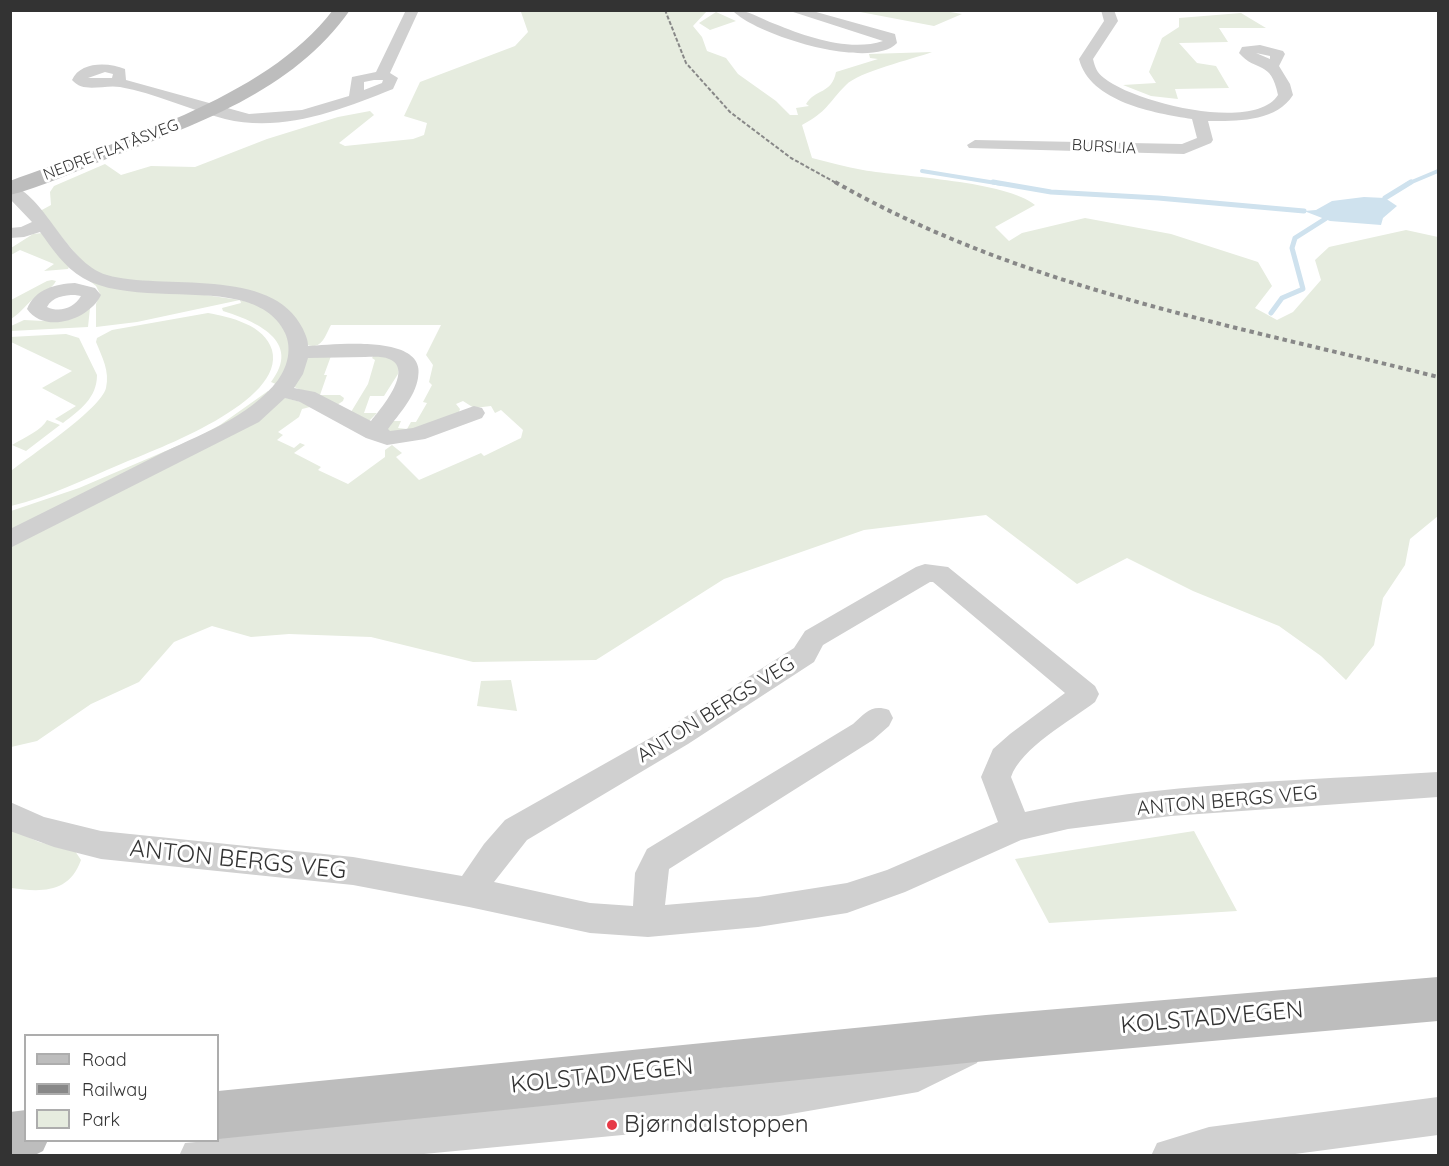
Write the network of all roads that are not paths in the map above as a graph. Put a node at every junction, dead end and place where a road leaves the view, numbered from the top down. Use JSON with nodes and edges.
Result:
{"nodes":[{"id":1,"x":342,"y":10,"type":"edge"},
{"id":2,"x":413,"y":10,"type":"edge"},
{"id":3,"x":738,"y":10,"type":"edge"},
{"id":4,"x":794,"y":10,"type":"edge"},
{"id":5,"x":1107,"y":10,"type":"edge"},
{"id":6,"x":1270,"y":65,"type":"dead end"},
{"id":7,"x":119,"y":82,"type":"dead end"},
{"id":8,"x":210,"y":110,"type":"junction"},
{"id":9,"x":1199,"y":116,"type":"junction"},
{"id":10,"x":975,"y":145,"type":"dead end"},
{"id":11,"x":10,"y":190,"type":"edge"},
{"id":12,"x":43,"y":224,"type":"junction"},
{"id":13,"x":10,"y":233,"type":"edge"},
{"id":14,"x":81,"y":270,"type":"junction"},
{"id":15,"x":66,"y":289,"type":"dead end"},
{"id":16,"x":300,"y":352,"type":"junction"},
{"id":17,"x":281,"y":391,"type":"junction"},
{"id":18,"x":474,"y":412,"type":"dead end"},
{"id":19,"x":374,"y":433,"type":"junction"},
{"id":20,"x":10,"y":540,"type":"edge"},
{"id":21,"x":879,"y":718,"type":"dead end"},
{"id":22,"x":1438,"y":785,"type":"edge"},
{"id":23,"x":10,"y":815,"type":"edge"},
{"id":24,"x":1016,"y":828,"type":"junction"},
{"id":25,"x":469,"y":892,"type":"junction"},
{"id":26,"x":648,"y":922,"type":"junction"},
{"id":27,"x":1438,"y":999,"type":"edge"},
{"id":28,"x":986,"y":1038,"type":"junction"},
{"id":29,"x":219,"y":1116,"type":"edge"},
{"id":30,"x":1438,"y":1116,"type":"edge"},
{"id":31,"x":198,"y":1155,"type":"edge"},
{"id":32,"x":1170,"y":1155,"type":"edge"}],
"edges":[{"from":1,"to":8,"type":"main road","name":"NEDRE FLATÅSVEG"},
{"from":2,"to":8,"type":"street","name":"NEDRE FLATÅSVEG"},
{"from":3,"to":4,"type":"street"},
{"from":5,"to":9,"type":"street"},
{"from":6,"to":9,"type":"street"},
{"from":7,"to":8,"type":"street","name":"NEDRE FLATÅSVEG"},
{"from":8,"to":11,"type":"main road","name":"NEDRE FLATÅSVEG"},
{"from":9,"to":10,"type":"street","name":"BURSLIA"},
{"from":11,"to":12,"type":"street","name":"NEDRE FLATÅSVEG"},
{"from":12,"to":13,"type":"street"},
{"from":12,"to":14,"type":"street","name":"NEDRE FLATÅSVEG"},
{"from":14,"to":15,"type":"street"},
{"from":14,"to":16,"type":"street"},
{"from":16,"to":17,"type":"street"},
{"from":16,"to":19,"type":"street"},
{"from":17,"to":19,"type":"street"},
{"from":17,"to":20,"type":"street"},
{"from":18,"to":19,"type":"street"},
{"from":21,"to":26,"type":"street"},
{"from":22,"to":24,"type":"street","name":"ANTON BERGS VEG"},
{"from":23,"to":25,"type":"street","name":"ANTON BERGS VEG"},
{"from":24,"to":25,"type":"street","name":"ANTON BERGS VEG"},
{"from":24,"to":26,"type":"street","name":"ANTON BERGS VEG"},
{"from":25,"to":26,"type":"street","name":"ANTON BERGS VEG"},
{"from":27,"to":28,"type":"main road","name":"KOLSTADVEGEN"},
{"from":28,"to":29,"type":"main road","name":"KOLSTADVEGEN"},
{"from":28,"to":31,"type":"street","name":"KOLSTADVEGEN"},
{"from":30,"to":32,"type":"street"}]}
